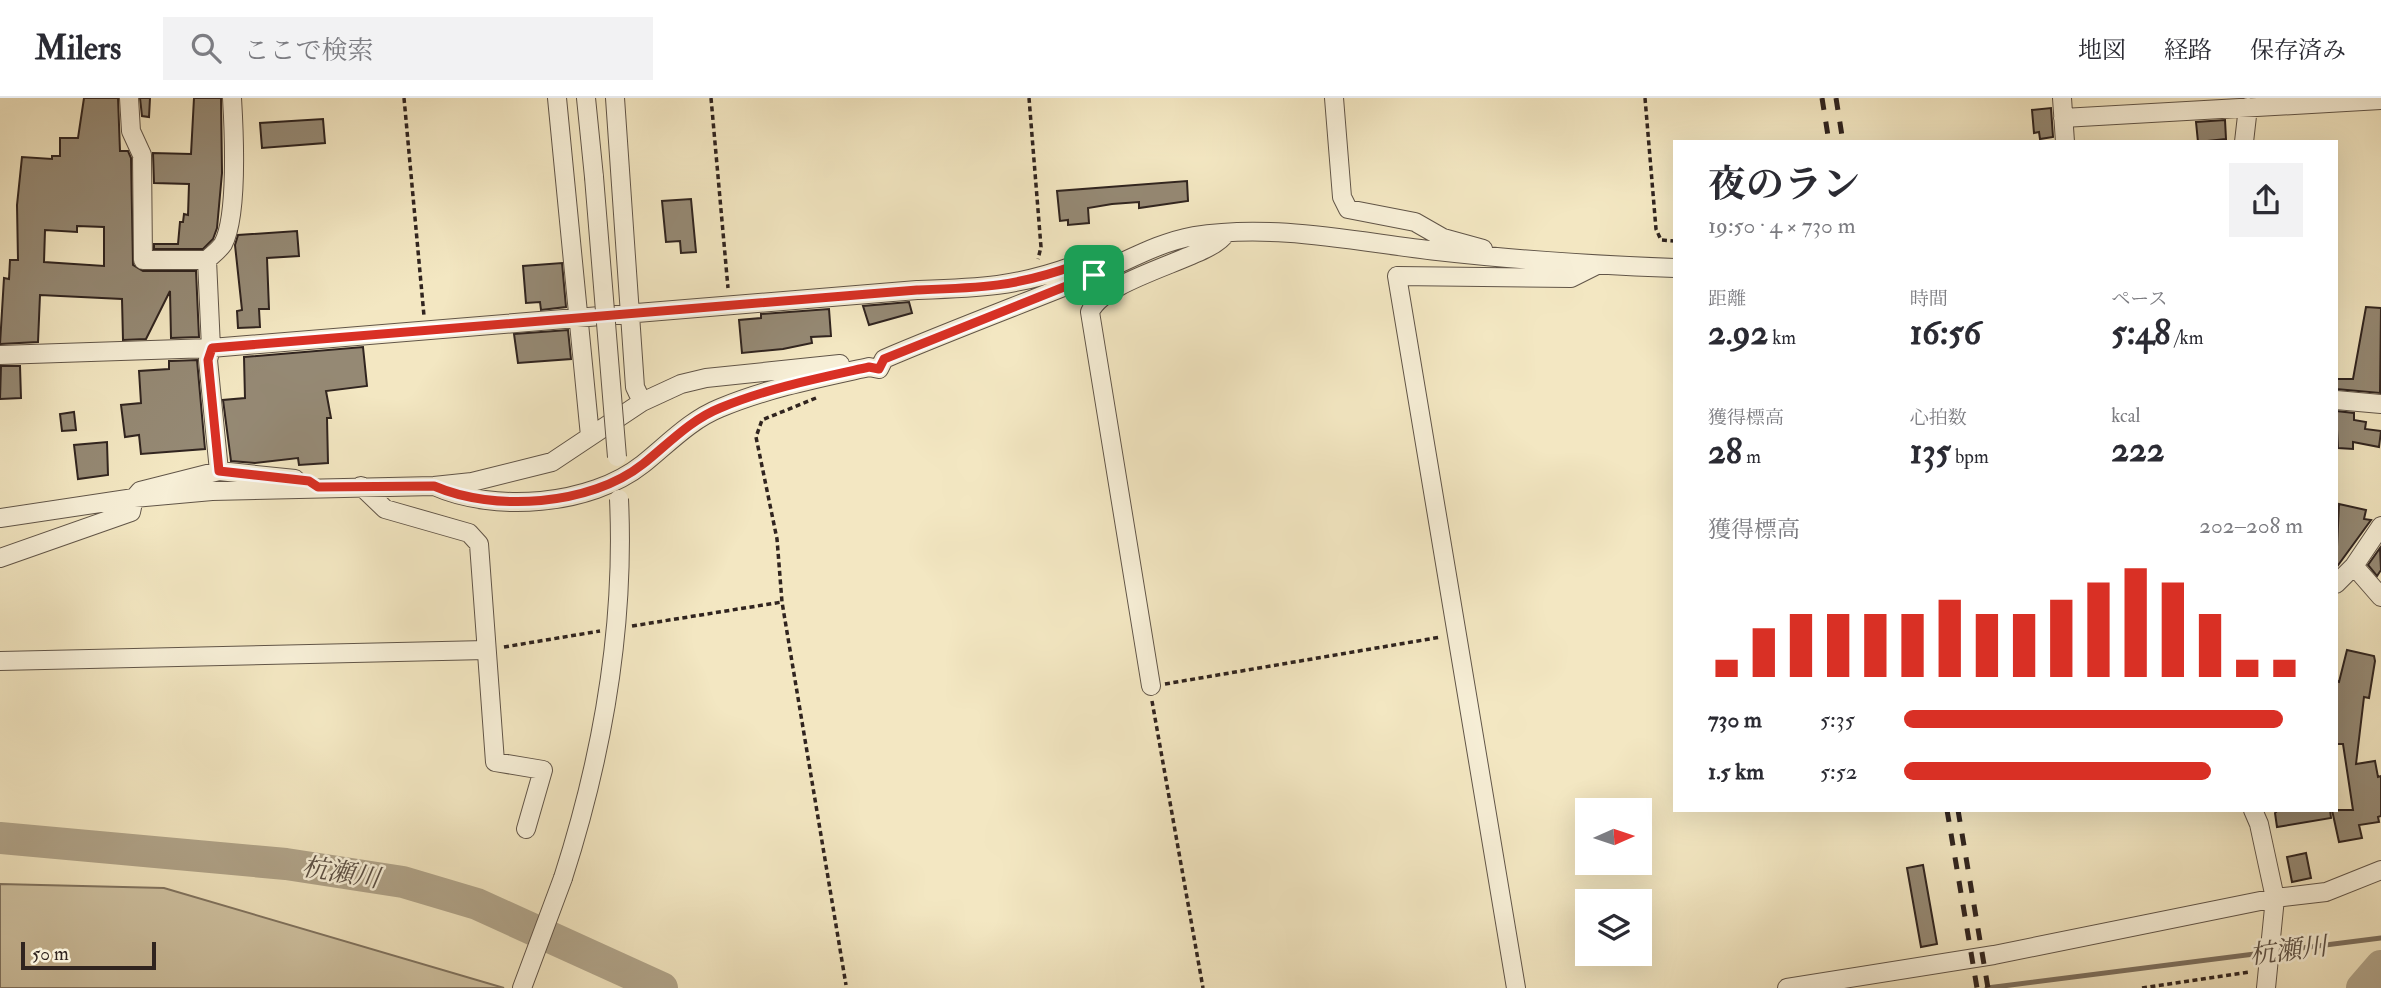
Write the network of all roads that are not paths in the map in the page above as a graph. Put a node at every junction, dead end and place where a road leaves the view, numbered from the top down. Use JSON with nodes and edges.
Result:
{"nodes":[{"id":1,"x":129,"y":98,"type":"edge"},
{"id":2,"x":232,"y":98,"type":"edge"},
{"id":3,"x":557,"y":98,"type":"edge"},
{"id":4,"x":586,"y":98,"type":"edge"},
{"id":5,"x":615,"y":98,"type":"edge"},
{"id":6,"x":1334,"y":98,"type":"edge"},
{"id":7,"x":2062,"y":98,"type":"edge"},
{"id":8,"x":2381,"y":100,"type":"edge"},
{"id":9,"x":2224,"y":103,"type":"edge"},
{"id":10,"x":2248,"y":107,"type":"junction"},
{"id":11,"x":2063,"y":118,"type":"junction"},
{"id":12,"x":2065,"y":140,"type":"edge"},
{"id":13,"x":2244,"y":140,"type":"edge"},
{"id":14,"x":1225,"y":234,"type":"junction"},
{"id":15,"x":1493,"y":258,"type":"junction"},
{"id":16,"x":208,"y":260,"type":"junction"},
{"id":17,"x":1595,"y":266,"type":"junction"},
{"id":18,"x":1673,"y":268,"type":"edge"},
{"id":19,"x":1094,"y":275,"type":"junction"},
{"id":20,"x":630,"y":313,"type":"junction"},
{"id":21,"x":579,"y":318,"type":"junction"},
{"id":22,"x":212,"y":348,"type":"junction"},
{"id":23,"x":0,"y":355,"type":"edge"},
{"id":24,"x":884,"y":359,"type":"junction"},
{"id":25,"x":2338,"y":400,"type":"edge"},
{"id":26,"x":642,"y":402,"type":"junction"},
{"id":27,"x":2381,"y":404,"type":"edge"},
{"id":28,"x":590,"y":436,"type":"junction"},
{"id":29,"x":219,"y":471,"type":"junction"},
{"id":30,"x":619,"y":480,"type":"junction"},
{"id":31,"x":361,"y":486,"type":"junction"},
{"id":32,"x":434,"y":486,"type":"junction"},
{"id":33,"x":318,"y":487,"type":"junction"},
{"id":34,"x":134,"y":498,"type":"junction"},
{"id":35,"x":0,"y":518,"type":"edge"},
{"id":36,"x":2381,"y":526,"type":"edge"},
{"id":37,"x":0,"y":558,"type":"edge"},
{"id":38,"x":2354,"y":566,"type":"junction"},
{"id":39,"x":2338,"y":582,"type":"edge"},
{"id":40,"x":2381,"y":597,"type":"edge"},
{"id":41,"x":486,"y":650,"type":"junction"},
{"id":42,"x":0,"y":661,"type":"edge"},
{"id":43,"x":1152,"y":686,"type":"road end"},
{"id":44,"x":2254,"y":812,"type":"edge"},
{"id":45,"x":526,"y":829,"type":"dead end"},
{"id":46,"x":2381,"y":870,"type":"edge"},
{"id":47,"x":2275,"y":898,"type":"junction"},
{"id":48,"x":2266,"y":979,"type":"edge"},
{"id":49,"x":1818,"y":986,"type":"edge"},
{"id":50,"x":522,"y":988,"type":"edge"},
{"id":51,"x":1516,"y":988,"type":"edge"},
{"id":52,"x":1787,"y":988,"type":"edge"}],
"edges":[{"from":1,"to":16,"type":"street"},
{"from":2,"to":16,"type":"street"},
{"from":3,"to":21,"type":"street"},
{"from":4,"to":30,"type":"street","bridge":true},
{"from":5,"to":20,"type":"street"},
{"from":6,"to":15,"type":"street"},
{"from":7,"to":11,"type":"street"},
{"from":8,"to":10,"type":"street"},
{"from":9,"to":10,"type":"street"},
{"from":9,"to":11,"type":"street"},
{"from":10,"to":13,"type":"street"},
{"from":11,"to":12,"type":"street"},
{"from":14,"to":15,"type":"street"},
{"from":14,"to":19,"type":"street"},
{"from":14,"to":43,"type":"street"},
{"from":15,"to":17,"type":"street"},
{"from":16,"to":22,"type":"street"},
{"from":17,"to":18,"type":"street"},
{"from":17,"to":51,"type":"street"},
{"from":19,"to":20,"type":"street"},
{"from":19,"to":24,"type":"street"},
{"from":20,"to":21,"type":"street"},
{"from":20,"to":26,"type":"street"},
{"from":21,"to":22,"type":"street"},
{"from":21,"to":28,"type":"street"},
{"from":22,"to":23,"type":"street"},
{"from":22,"to":29,"type":"street"},
{"from":24,"to":26,"type":"street"},
{"from":24,"to":30,"type":"street"},
{"from":25,"to":27,"type":"street"},
{"from":26,"to":28,"type":"street"},
{"from":28,"to":32,"type":"street"},
{"from":29,"to":33,"type":"street"},
{"from":29,"to":34,"type":"street"},
{"from":30,"to":32,"type":"street"},
{"from":30,"to":50,"type":"street","bridge":true},
{"from":31,"to":32,"type":"street"},
{"from":31,"to":33,"type":"street"},
{"from":31,"to":41,"type":"street"},
{"from":33,"to":34,"type":"street"},
{"from":34,"to":35,"type":"street"},
{"from":34,"to":37,"type":"street"},
{"from":36,"to":38,"type":"street"},
{"from":38,"to":39,"type":"street"},
{"from":38,"to":40,"type":"street"},
{"from":41,"to":42,"type":"street"},
{"from":41,"to":45,"type":"street"},
{"from":44,"to":47,"type":"street"},
{"from":46,"to":47,"type":"street"},
{"from":47,"to":48,"type":"street"},
{"from":47,"to":49,"type":"street"},
{"from":49,"to":52,"type":"street"}]}
